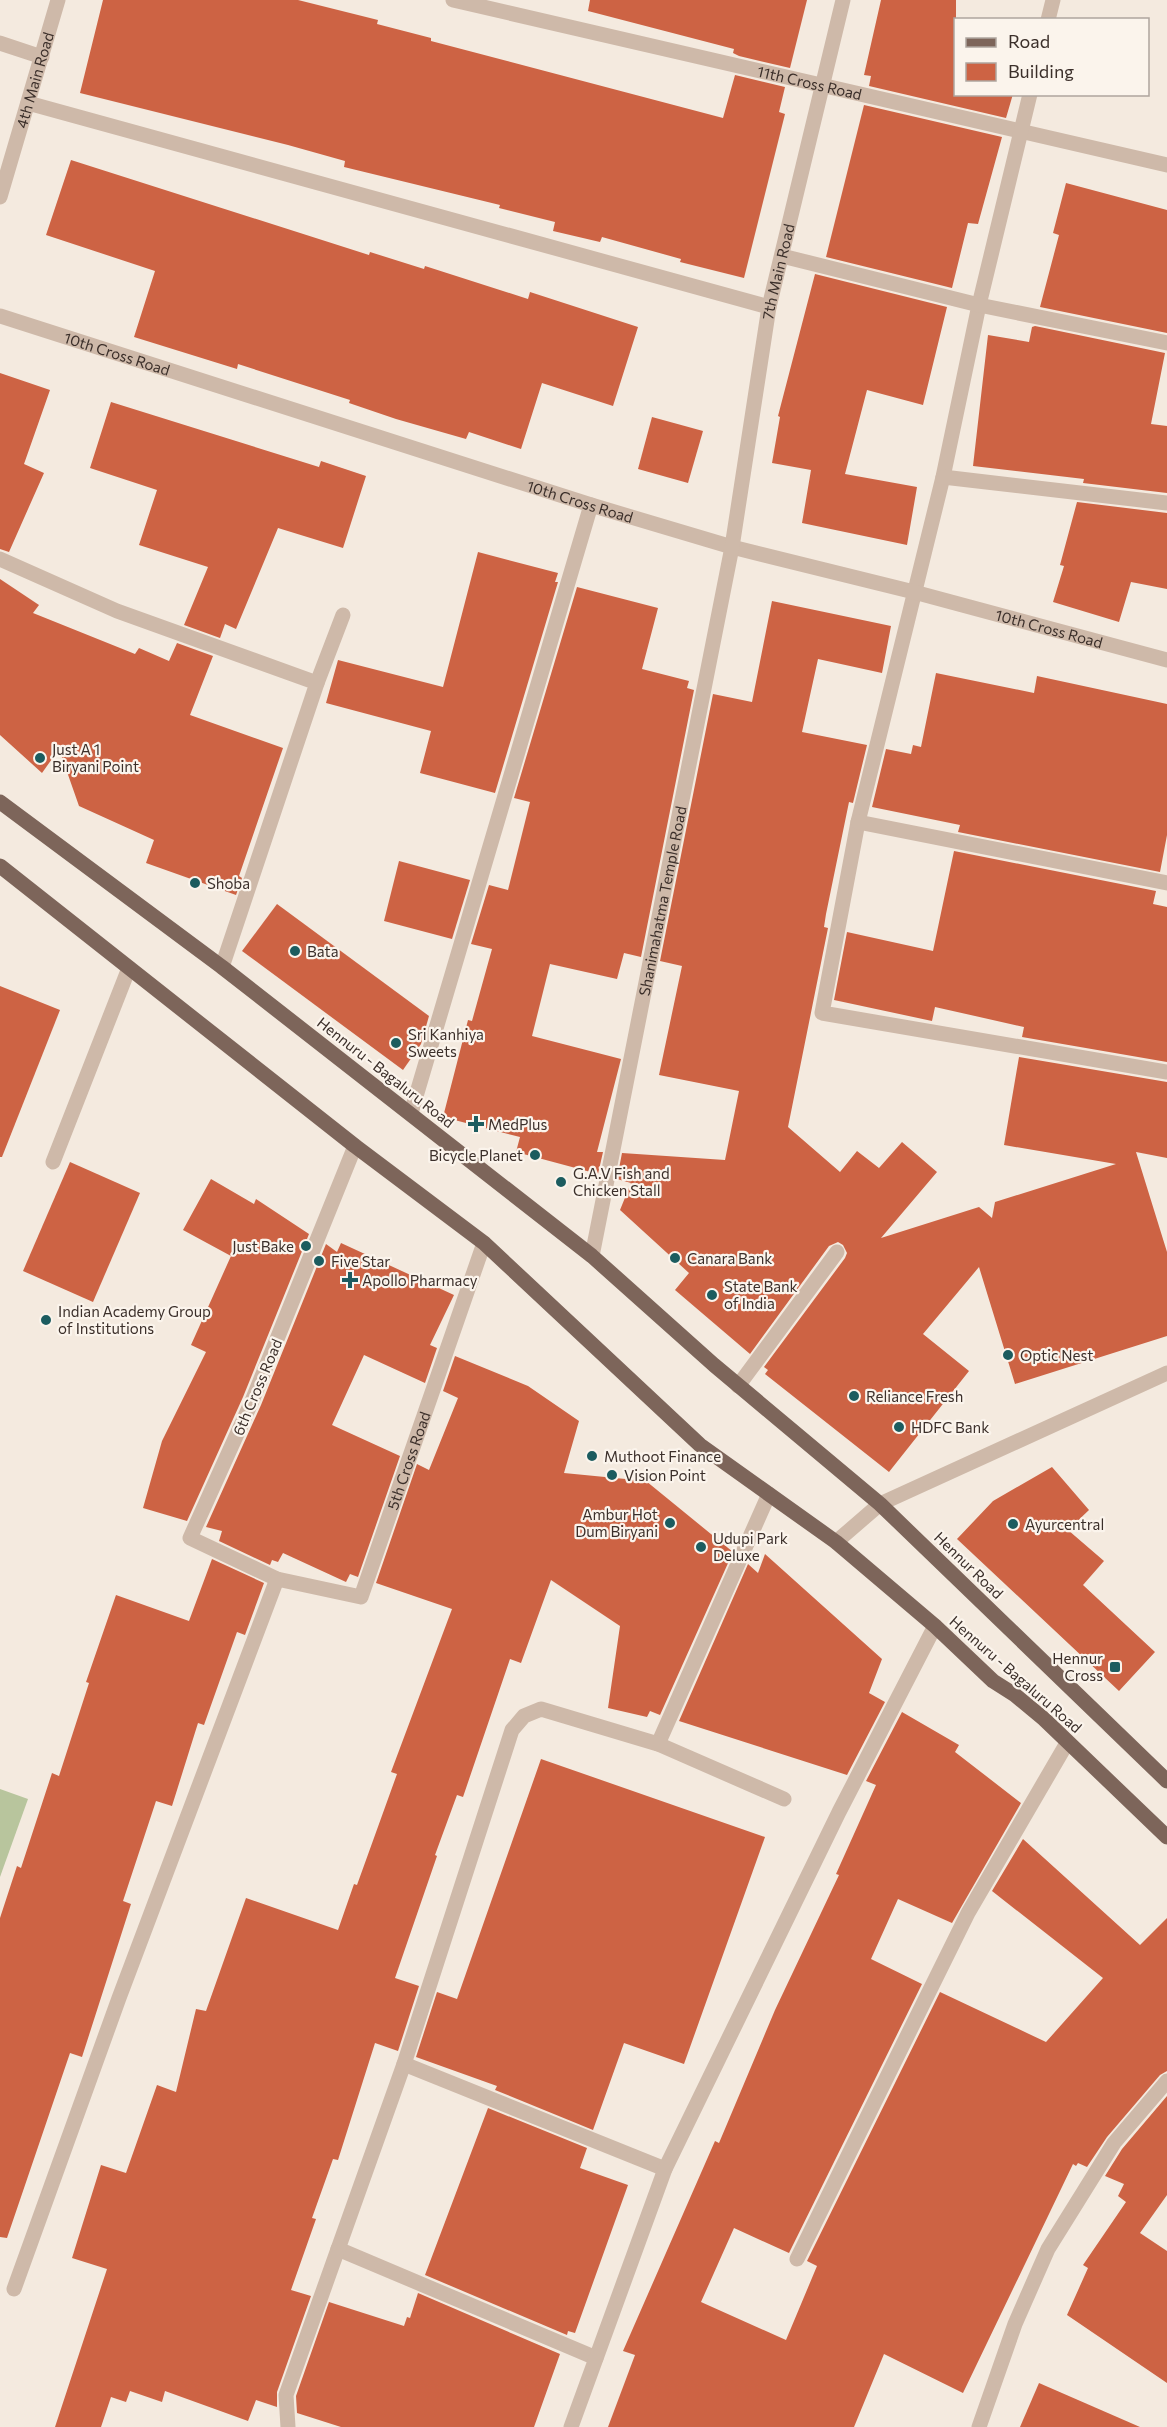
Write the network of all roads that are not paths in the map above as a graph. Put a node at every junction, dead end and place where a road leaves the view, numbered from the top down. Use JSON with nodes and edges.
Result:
{"nodes":[{"id":1,"x":58,"y":0,"type":"edge"},
{"id":2,"x":453,"y":0,"type":"edge"},
{"id":3,"x":843,"y":0,"type":"edge"},
{"id":4,"x":1053,"y":0,"type":"edge"},
{"id":5,"x":1048,"y":18,"type":"edge"},
{"id":6,"x":0,"y":43,"type":"edge"},
{"id":7,"x":42,"y":57,"type":"junction"},
{"id":8,"x":823,"y":85,"type":"junction"},
{"id":9,"x":1030,"y":96,"type":"edge"},
{"id":10,"x":28,"y":103,"type":"junction"},
{"id":11,"x":1021,"y":132,"type":"junction"},
{"id":12,"x":1167,"y":165,"type":"edge"},
{"id":13,"x":0,"y":197,"type":"edge"},
{"id":14,"x":782,"y":256,"type":"junction"},
{"id":15,"x":979,"y":305,"type":"junction"},
{"id":16,"x":769,"y":307,"type":"junction"},
{"id":17,"x":0,"y":316,"type":"edge"},
{"id":18,"x":1167,"y":343,"type":"edge"},
{"id":19,"x":943,"y":477,"type":"junction"},
{"id":20,"x":1167,"y":503,"type":"edge"},
{"id":21,"x":591,"y":505,"type":"junction"},
{"id":22,"x":732,"y":547,"type":"junction"},
{"id":23,"x":0,"y":559,"type":"edge"},
{"id":24,"x":914,"y":592,"type":"junction"},
{"id":25,"x":343,"y":615,"type":"dead end"},
{"id":26,"x":1167,"y":660,"type":"edge"},
{"id":27,"x":317,"y":683,"type":"junction"},
{"id":28,"x":0,"y":802,"type":"edge"},
{"id":29,"x":858,"y":822,"type":"junction"},
{"id":30,"x":0,"y":866,"type":"edge"},
{"id":31,"x":1167,"y":883,"type":"edge"},
{"id":32,"x":222,"y":967,"type":"junction"},
{"id":33,"x":129,"y":968,"type":"junction"},
{"id":34,"x":1167,"y":1072,"type":"edge"},
{"id":35,"x":411,"y":1113,"type":"junction"},
{"id":36,"x":355,"y":1146,"type":"junction"},
{"id":37,"x":53,"y":1162,"type":"dead end"},
{"id":38,"x":484,"y":1244,"type":"junction"},
{"id":39,"x":837,"y":1252,"type":"dead end"},
{"id":40,"x":592,"y":1256,"type":"junction"},
{"id":41,"x":1167,"y":1373,"type":"edge"},
{"id":42,"x":738,"y":1386,"type":"junction"},
{"id":43,"x":769,"y":1494,"type":"junction"},
{"id":44,"x":880,"y":1504,"type":"junction"},
{"id":45,"x":836,"y":1542,"type":"junction"},
{"id":46,"x":277,"y":1579,"type":"junction"},
{"id":47,"x":935,"y":1626,"type":"junction"},
{"id":48,"x":1068,"y":1743,"type":"junction"},
{"id":49,"x":658,"y":1744,"type":"junction"},
{"id":50,"x":1167,"y":1781,"type":"edge"},
{"id":51,"x":784,"y":1799,"type":"dead end"},
{"id":52,"x":1167,"y":1837,"type":"edge"},
{"id":53,"x":404,"y":2064,"type":"junction"},
{"id":54,"x":1167,"y":2081,"type":"edge"},
{"id":55,"x":665,"y":2169,"type":"junction"},
{"id":56,"x":338,"y":2249,"type":"junction"},
{"id":57,"x":797,"y":2259,"type":"dead end"},
{"id":58,"x":14,"y":2289,"type":"dead end"},
{"id":59,"x":596,"y":2358,"type":"junction"},
{"id":60,"x":288,"y":2427,"type":"edge"},
{"id":61,"x":571,"y":2427,"type":"edge"},
{"id":62,"x":979,"y":2427,"type":"edge"}],
"edges":[{"from":1,"to":7,"type":"street","name":"4th Main Road"},
{"from":2,"to":8,"type":"street","name":"11th Cross Road"},
{"from":3,"to":8,"type":"street","name":"7th Main Road"},
{"from":4,"to":5,"type":"street"},
{"from":6,"to":7,"type":"street"},
{"from":7,"to":10,"type":"street","name":"4th Main Road"},
{"from":8,"to":11,"type":"street","name":"11th Cross Road"},
{"from":8,"to":14,"type":"street","name":"7th Main Road"},
{"from":9,"to":11,"type":"street"},
{"from":10,"to":13,"type":"street","name":"4th Main Road"},
{"from":10,"to":16,"type":"street"},
{"from":11,"to":12,"type":"street","name":"11th Cross Road"},
{"from":11,"to":15,"type":"street"},
{"from":14,"to":15,"type":"street"},
{"from":14,"to":16,"type":"street","name":"7th Main Road"},
{"from":15,"to":18,"type":"street"},
{"from":15,"to":19,"type":"street"},
{"from":16,"to":22,"type":"street","name":"7th Main Road"},
{"from":17,"to":21,"type":"street","name":"10th Cross Road"},
{"from":19,"to":20,"type":"street"},
{"from":19,"to":24,"type":"street"},
{"from":21,"to":22,"type":"street","name":"10th Cross Road"},
{"from":21,"to":35,"type":"street"},
{"from":22,"to":24,"type":"street","name":"10th Cross Road"},
{"from":22,"to":40,"type":"street","name":"Shanimahatma Temple Road"},
{"from":23,"to":27,"type":"street"},
{"from":24,"to":26,"type":"street","name":"10th Cross Road"},
{"from":24,"to":29,"type":"street"},
{"from":25,"to":27,"type":"street"},
{"from":27,"to":32,"type":"street"},
{"from":28,"to":32,"type":"main road","name":"Hennuru - Bagaluru Road"},
{"from":29,"to":31,"type":"street"},
{"from":29,"to":34,"type":"street"},
{"from":30,"to":33,"type":"main road"},
{"from":32,"to":35,"type":"main road","name":"Hennuru - Bagaluru Road"},
{"from":33,"to":36,"type":"main road"},
{"from":33,"to":37,"type":"street"},
{"from":35,"to":40,"type":"main road","name":"Hennuru - Bagaluru Road"},
{"from":36,"to":38,"type":"main road"},
{"from":36,"to":46,"type":"street","name":"6th Cross Road"},
{"from":38,"to":43,"type":"main road","name":"Hennuru - Bagaluru Road"},
{"from":38,"to":46,"type":"street","name":"5th Cross Road"},
{"from":39,"to":42,"type":"street"},
{"from":40,"to":42,"type":"main road","name":"Hennuru - Bagaluru Road"},
{"from":41,"to":44,"type":"street"},
{"from":42,"to":44,"type":"main road","name":"Hennur Road"},
{"from":43,"to":45,"type":"main road","name":"Hennuru - Bagaluru Road"},
{"from":43,"to":49,"type":"street"},
{"from":44,"to":45,"type":"street"},
{"from":44,"to":50,"type":"main road","name":"Hennur Road"},
{"from":45,"to":47,"type":"main road","name":"Hennuru - Bagaluru Road"},
{"from":46,"to":58,"type":"street"},
{"from":47,"to":48,"type":"main road","name":"Hennuru - Bagaluru Road"},
{"from":47,"to":55,"type":"street"},
{"from":48,"to":52,"type":"main road","name":"Hennuru - Bagaluru Road"},
{"from":48,"to":57,"type":"street"},
{"from":49,"to":51,"type":"street"},
{"from":49,"to":53,"type":"street"},
{"from":53,"to":55,"type":"street"},
{"from":53,"to":56,"type":"street"},
{"from":54,"to":62,"type":"street"},
{"from":55,"to":59,"type":"street"},
{"from":56,"to":59,"type":"street"},
{"from":56,"to":60,"type":"street"},
{"from":59,"to":61,"type":"street"}]}
